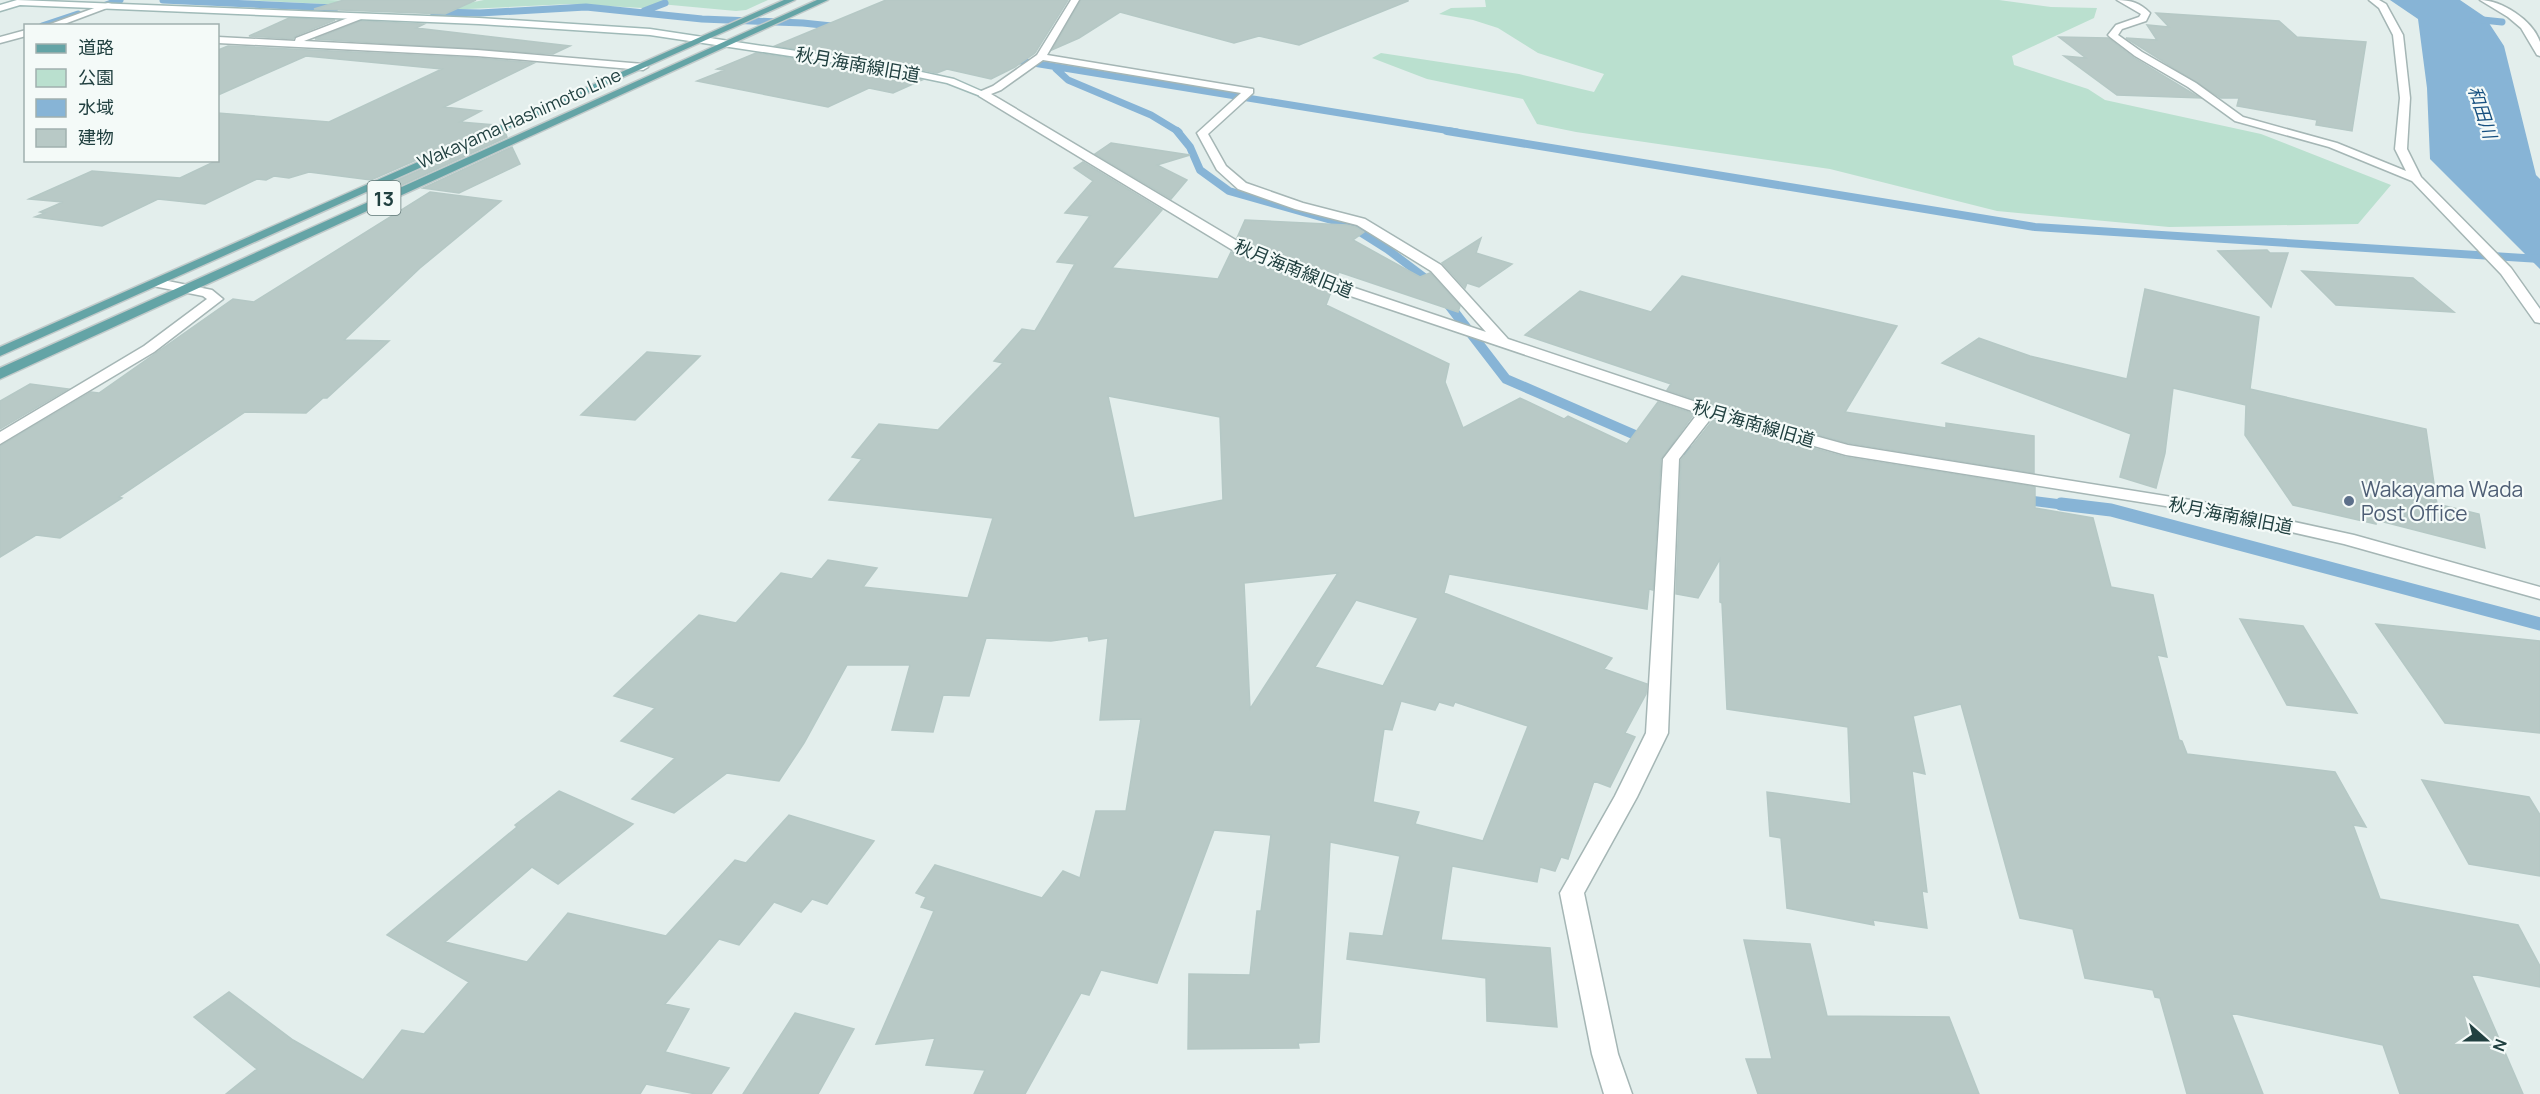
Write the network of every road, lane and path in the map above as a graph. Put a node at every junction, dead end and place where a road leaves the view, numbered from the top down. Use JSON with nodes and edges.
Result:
{"nodes":[{"id":1,"x":791,"y":0,"type":"edge"},
{"id":2,"x":824,"y":0,"type":"edge"},
{"id":3,"x":1075,"y":0,"type":"edge"},
{"id":4,"x":2121,"y":0,"type":"edge"},
{"id":5,"x":2373,"y":0,"type":"edge"},
{"id":6,"x":2484,"y":0,"type":"edge"},
{"id":7,"x":23,"y":1,"type":"edge"},
{"id":8,"x":111,"y":5,"type":"junction"},
{"id":9,"x":0,"y":8,"type":"edge"},
{"id":10,"x":358,"y":16,"type":"junction"},
{"id":11,"x":55,"y":24,"type":"edge"},
{"id":12,"x":0,"y":32,"type":"edge"},
{"id":13,"x":24,"y":33,"type":"edge"},
{"id":14,"x":24,"y":33,"type":"edge"},
{"id":15,"x":705,"y":39,"type":"junction"},
{"id":16,"x":0,"y":40,"type":"edge"},
{"id":17,"x":219,"y":40,"type":"edge"},
{"id":18,"x":295,"y":42,"type":"junction"},
{"id":19,"x":733,"y":43,"type":"junction"},
{"id":20,"x":2540,"y":53,"type":"edge"},
{"id":21,"x":1039,"y":59,"type":"junction"},
{"id":22,"x":643,"y":67,"type":"junction"},
{"id":23,"x":983,"y":94,"type":"junction"},
{"id":24,"x":2416,"y":179,"type":"junction"},
{"id":25,"x":158,"y":283,"type":"junction"},
{"id":26,"x":188,"y":288,"type":"junction"},
{"id":27,"x":2540,"y":319,"type":"edge"},
{"id":28,"x":1503,"y":342,"type":"junction"},
{"id":29,"x":0,"y":352,"type":"edge"},
{"id":30,"x":0,"y":374,"type":"edge"},
{"id":31,"x":1708,"y":411,"type":"junction"},
{"id":32,"x":0,"y":439,"type":"edge"},
{"id":33,"x":2540,"y":592,"type":"edge"},
{"id":34,"x":1618,"y":1094,"type":"edge"}],
"edges":[{"from":1,"to":15,"type":"main road","name":"Wakayama Hashimoto Line","number":"13"},
{"from":2,"to":19,"type":"main road","name":"Wakayama Hashimoto Line","number":"13"},
{"from":3,"to":21,"type":"street"},
{"from":4,"to":24,"type":"street"},
{"from":5,"to":24,"type":"street"},
{"from":6,"to":20,"type":"street"},
{"from":7,"to":8,"type":"street","name":"秋月海南線旧道"},
{"from":7,"to":9,"type":"street","name":"秋月海南線旧道"},
{"from":8,"to":10,"type":"street","name":"秋月海南線旧道"},
{"from":8,"to":11,"type":"street"},
{"from":10,"to":15,"type":"street","name":"秋月海南線旧道"},
{"from":10,"to":18,"type":"street"},
{"from":12,"to":13,"type":"street"},
{"from":14,"to":16,"type":"street"},
{"from":15,"to":19,"type":"street","name":"秋月海南線旧道"},
{"from":15,"to":22,"type":"main road","name":"Wakayama Hashimoto Line","number":"13"},
{"from":17,"to":18,"type":"street"},
{"from":18,"to":22,"type":"street"},
{"from":19,"to":23,"type":"street","name":"秋月海南線旧道"},
{"from":19,"to":26,"type":"main road","name":"Wakayama Hashimoto Line","number":"13"},
{"from":21,"to":23,"type":"street"},
{"from":21,"to":28,"type":"street"},
{"from":22,"to":25,"type":"main road","name":"Wakayama Hashimoto Line","number":"13"},
{"from":23,"to":28,"type":"street","name":"秋月海南線旧道"},
{"from":24,"to":27,"type":"street"},
{"from":25,"to":26,"type":"street"},
{"from":25,"to":29,"type":"main road","name":"Wakayama Hashimoto Line","number":"13"},
{"from":26,"to":30,"type":"main road","name":"Wakayama Hashimoto Line","number":"13"},
{"from":26,"to":32,"type":"street"},
{"from":28,"to":31,"type":"street","name":"秋月海南線旧道"},
{"from":31,"to":33,"type":"street","name":"秋月海南線旧道"},
{"from":31,"to":34,"type":"street"}]}
